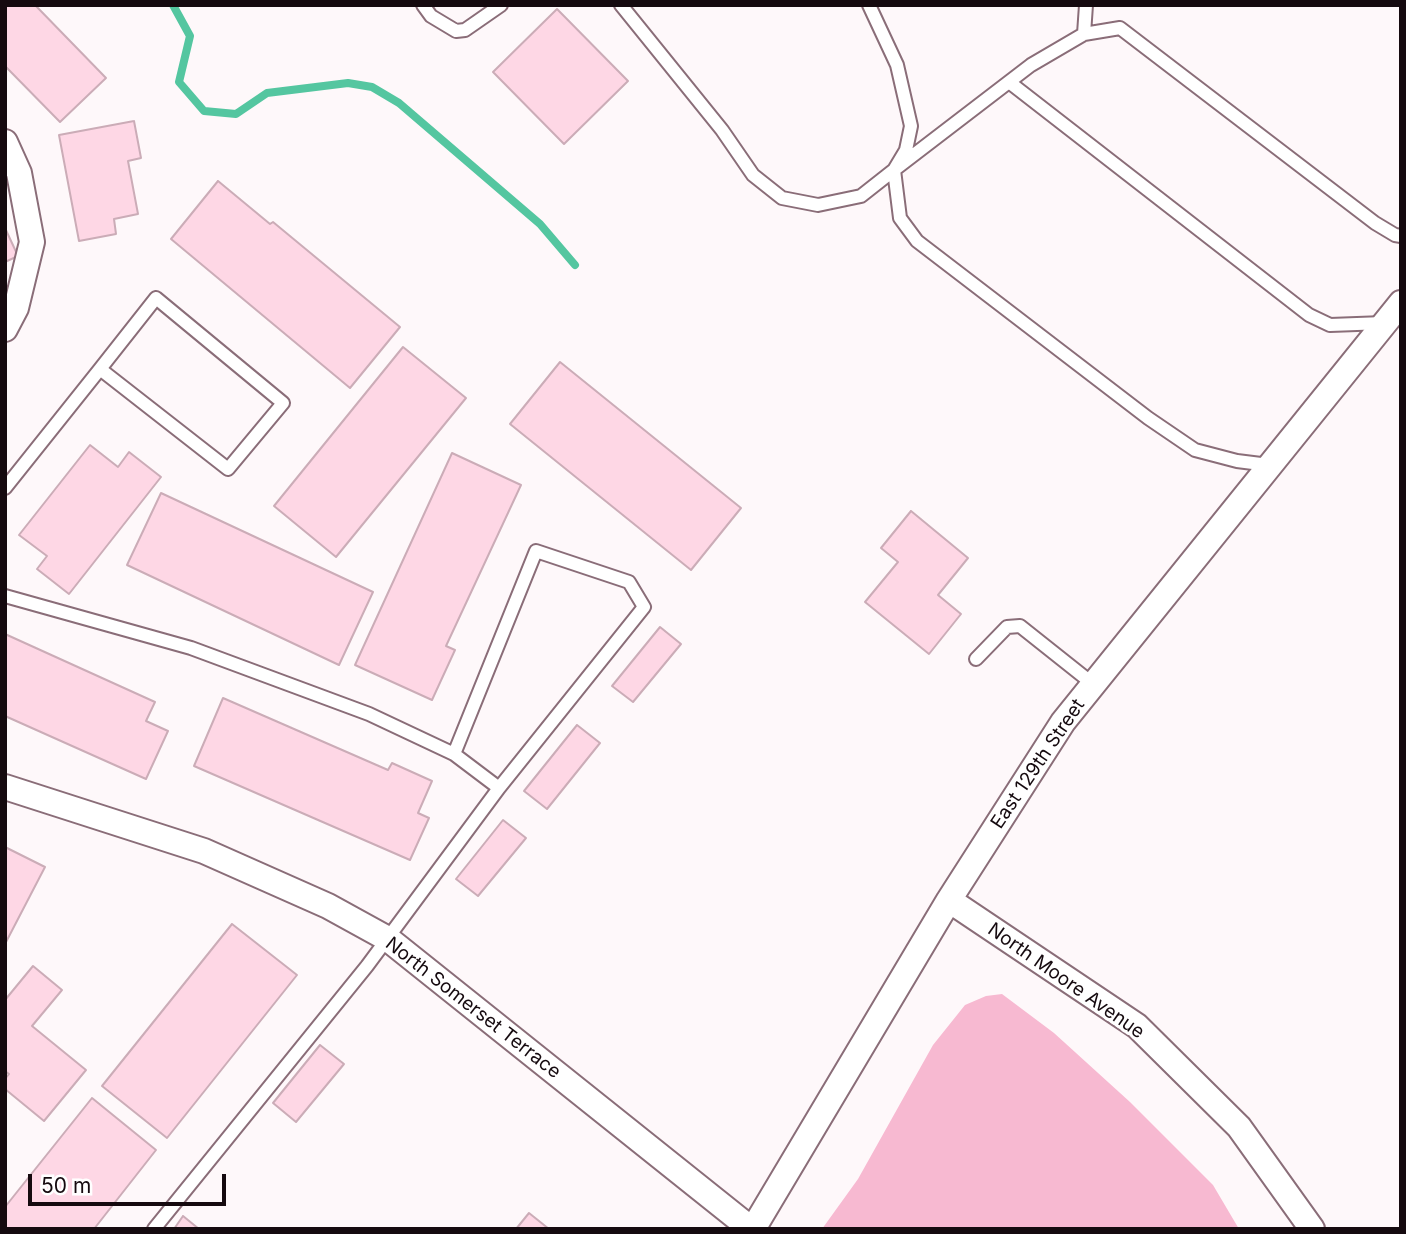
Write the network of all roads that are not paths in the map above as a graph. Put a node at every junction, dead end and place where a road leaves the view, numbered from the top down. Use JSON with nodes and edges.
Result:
{"nodes":[{"id":1,"x":423,"y":5,"type":"edge"},
{"id":2,"x":501,"y":5,"type":"edge"},
{"id":3,"x":621,"y":5,"type":"edge"},
{"id":4,"x":869,"y":5,"type":"edge"},
{"id":5,"x":1086,"y":5,"type":"edge"},
{"id":6,"x":1084,"y":34,"type":"junction"},
{"id":7,"x":1009,"y":82,"type":"junction"},
{"id":8,"x":5,"y":142,"type":"edge"},
{"id":9,"x":894,"y":170,"type":"junction"},
{"id":10,"x":1401,"y":236,"type":"edge"},
{"id":11,"x":1401,"y":303,"type":"edge"},
{"id":12,"x":1384,"y":323,"type":"junction"},
{"id":13,"x":5,"y":329,"type":"edge"},
{"id":14,"x":100,"y":369,"type":"junction"},
{"id":15,"x":1269,"y":465,"type":"junction"},
{"id":16,"x":5,"y":488,"type":"edge"},
{"id":17,"x":5,"y":596,"type":"edge"},
{"id":18,"x":976,"y":659,"type":"dead end"},
{"id":19,"x":1093,"y":684,"type":"junction"},
{"id":20,"x":454,"y":754,"type":"junction"},
{"id":21,"x":5,"y":787,"type":"edge"},
{"id":22,"x":499,"y":788,"type":"junction"},
{"id":23,"x":949,"y":900,"type":"junction"},
{"id":24,"x":388,"y":939,"type":"junction"},
{"id":25,"x":153,"y":1229,"type":"edge"},
{"id":26,"x":752,"y":1229,"type":"edge"},
{"id":27,"x":1312,"y":1229,"type":"edge"}],
"edges":[{"from":1,"to":2,"type":"lane"},
{"from":3,"to":9,"type":"lane"},
{"from":4,"to":9,"type":"lane"},
{"from":5,"to":6,"type":"lane"},
{"from":6,"to":7,"type":"lane"},
{"from":6,"to":10,"type":"lane"},
{"from":7,"to":9,"type":"lane"},
{"from":7,"to":12,"type":"lane"},
{"from":8,"to":13,"type":"street"},
{"from":9,"to":15,"type":"lane"},
{"from":11,"to":12,"type":"street","name":"East 129th Street"},
{"from":12,"to":15,"type":"street","name":"East 129th Street"},
{"from":14,"to":14,"type":"lane"},
{"from":14,"to":16,"type":"lane"},
{"from":15,"to":19,"type":"street","name":"East 129th Street"},
{"from":17,"to":20,"type":"lane"},
{"from":18,"to":19,"type":"lane"},
{"from":19,"to":23,"type":"street","name":"East 129th Street"},
{"from":20,"to":22,"type":"lane"},
{"from":20,"to":22,"type":"lane"},
{"from":21,"to":24,"type":"street","name":"North Somerset Terrace"},
{"from":22,"to":24,"type":"lane"},
{"from":23,"to":26,"type":"street","name":"East 129th Street"},
{"from":23,"to":27,"type":"street","name":"North Moore Avenue"},
{"from":24,"to":25,"type":"lane"},
{"from":24,"to":26,"type":"street","name":"North Somerset Terrace"}]}
